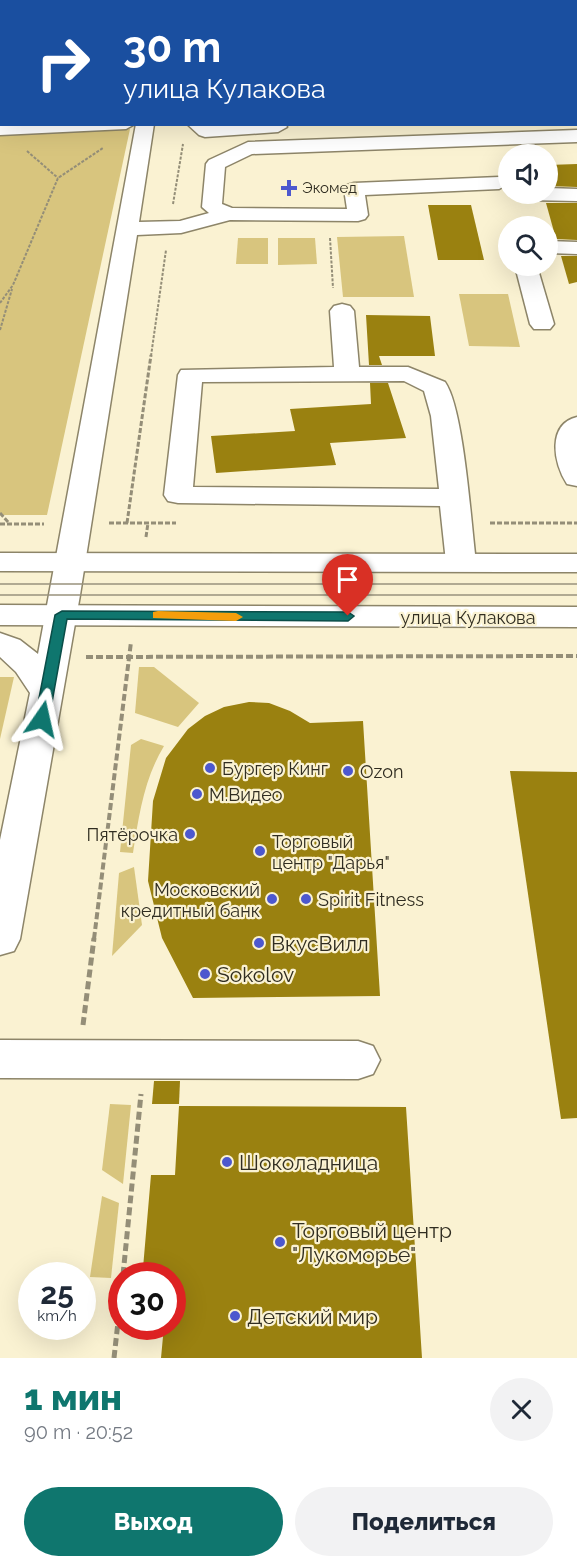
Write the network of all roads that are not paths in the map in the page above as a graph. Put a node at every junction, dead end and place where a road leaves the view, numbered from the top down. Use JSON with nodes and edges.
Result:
{"nodes":[{"id":1,"x":84,"y":126,"type":"edge"},
{"id":2,"x":145,"y":126,"type":"edge"},
{"id":3,"x":199,"y":126,"type":"edge"},
{"id":4,"x":293,"y":127,"type":"dead end"},
{"id":5,"x":0,"y":130,"type":"edge"},
{"id":6,"x":577,"y":136,"type":"edge"},
{"id":7,"x":487,"y":160,"type":"edge"},
{"id":8,"x":558,"y":195,"type":"edge"},
{"id":9,"x":577,"y":195,"type":"edge"},
{"id":10,"x":229,"y":214,"type":"junction"},
{"id":11,"x":128,"y":229,"type":"junction"},
{"id":12,"x":558,"y":247,"type":"edge"},
{"id":13,"x":577,"y":248,"type":"edge"},
{"id":14,"x":529,"y":276,"type":"edge"},
{"id":15,"x":342,"y":311,"type":"road end"},
{"id":16,"x":542,"y":324,"type":"dead end"},
{"id":17,"x":347,"y":373,"type":"junction"},
{"id":18,"x":577,"y":425,"type":"edge"},
{"id":19,"x":577,"y":478,"type":"edge"},
{"id":20,"x":452,"y":498,"type":"junction"},
{"id":21,"x":0,"y":562,"type":"edge"},
{"id":22,"x":71,"y":562,"type":"junction"},
{"id":23,"x":461,"y":562,"type":"junction"},
{"id":24,"x":577,"y":562,"type":"edge"},
{"id":25,"x":0,"y":615,"type":"edge"},
{"id":26,"x":62,"y":615,"type":"junction"},
{"id":27,"x":577,"y":617,"type":"edge"},
{"id":28,"x":0,"y":644,"type":"edge"},
{"id":29,"x":47,"y":694,"type":"junction"},
{"id":30,"x":0,"y":939,"type":"edge"},
{"id":31,"x":0,"y":1059,"type":"edge"},
{"id":32,"x":358,"y":1060,"type":"dead end"}],
"edges":[{"from":1,"to":5,"type":"street"},
{"from":2,"to":11,"type":"street"},
{"from":3,"to":4,"type":"street"},
{"from":6,"to":7,"type":"street"},
{"from":7,"to":10,"type":"street"},
{"from":7,"to":10,"type":"street"},
{"from":8,"to":9,"type":"street"},
{"from":10,"to":11,"type":"street"},
{"from":11,"to":22,"type":"street"},
{"from":12,"to":13,"type":"street"},
{"from":14,"to":16,"type":"street"},
{"from":15,"to":17,"type":"street"},
{"from":17,"to":20,"type":"street"},
{"from":17,"to":20,"type":"street"},
{"from":18,"to":19,"type":"street"},
{"from":20,"to":23,"type":"street"},
{"from":21,"to":22,"type":"street"},
{"from":22,"to":23,"type":"street"},
{"from":22,"to":26,"type":"street"},
{"from":23,"to":24,"type":"street"},
{"from":25,"to":26,"type":"street","name":"улица Кулакова"},
{"from":26,"to":27,"type":"street","name":"улица Кулакова"},
{"from":26,"to":29,"type":"street"},
{"from":28,"to":29,"type":"street"},
{"from":29,"to":30,"type":"street"},
{"from":31,"to":32,"type":"street"}]}
